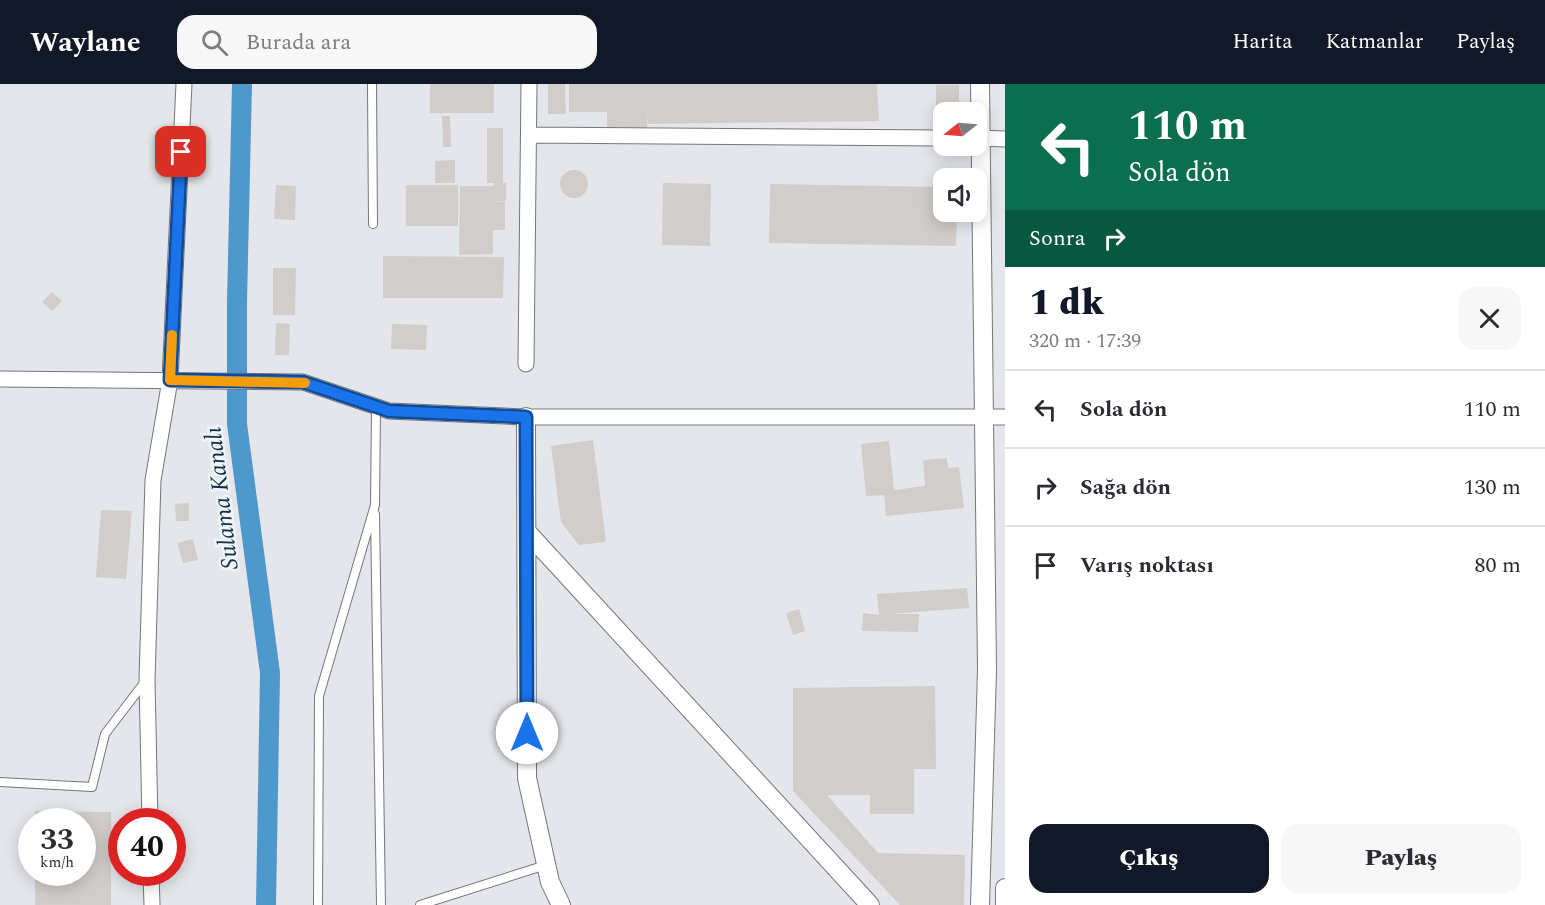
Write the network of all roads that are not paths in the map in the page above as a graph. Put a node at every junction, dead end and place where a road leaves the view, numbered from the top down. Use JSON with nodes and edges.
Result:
{"nodes":[{"id":1,"x":184,"y":84,"type":"edge"},
{"id":2,"x":372,"y":84,"type":"edge"},
{"id":3,"x":529,"y":84,"type":"edge"},
{"id":4,"x":980,"y":84,"type":"edge"},
{"id":5,"x":979,"y":102,"type":"edge"},
{"id":6,"x":530,"y":135,"type":"junction"},
{"id":7,"x":933,"y":138,"type":"edge"},
{"id":8,"x":987,"y":138,"type":"edge"},
{"id":9,"x":1005,"y":139,"type":"edge"},
{"id":10,"x":978,"y":156,"type":"edge"},
{"id":11,"x":373,"y":224,"type":"dead end"},
{"id":12,"x":526,"y":364,"type":"dead end"},
{"id":13,"x":0,"y":379,"type":"edge"},
{"id":14,"x":170,"y":380,"type":"junction"},
{"id":15,"x":376,"y":407,"type":"junction"},
{"id":16,"x":526,"y":417,"type":"junction"},
{"id":17,"x":1005,"y":417,"type":"edge"},
{"id":18,"x":984,"y":418,"type":"junction"},
{"id":19,"x":375,"y":505,"type":"junction"},
{"id":20,"x":527,"y":532,"type":"junction"},
{"id":21,"x":147,"y":680,"type":"junction"},
{"id":22,"x":0,"y":782,"type":"edge"},
{"id":23,"x":150,"y":808,"type":"edge"},
{"id":24,"x":546,"y":865,"type":"junction"},
{"id":25,"x":151,"y":886,"type":"edge"},
{"id":26,"x":1005,"y":888,"type":"edge"},
{"id":27,"x":152,"y":905,"type":"edge"},
{"id":28,"x":318,"y":905,"type":"edge"},
{"id":29,"x":381,"y":905,"type":"edge"},
{"id":30,"x":420,"y":905,"type":"edge"},
{"id":31,"x":561,"y":905,"type":"edge"},
{"id":32,"x":870,"y":905,"type":"edge"},
{"id":33,"x":980,"y":905,"type":"edge"},
{"id":34,"x":1005,"y":905,"type":"edge"}],
"edges":[{"from":1,"to":14,"type":"street"},
{"from":2,"to":11,"type":"lane"},
{"from":3,"to":6,"type":"street"},
{"from":4,"to":5,"type":"street"},
{"from":6,"to":7,"type":"street"},
{"from":6,"to":12,"type":"street"},
{"from":8,"to":9,"type":"street"},
{"from":10,"to":18,"type":"street"},
{"from":13,"to":14,"type":"street"},
{"from":14,"to":15,"type":"street"},
{"from":14,"to":21,"type":"street"},
{"from":15,"to":16,"type":"street"},
{"from":15,"to":19,"type":"lane"},
{"from":16,"to":18,"type":"street"},
{"from":16,"to":20,"type":"street"},
{"from":17,"to":18,"type":"street"},
{"from":18,"to":33,"type":"street"},
{"from":19,"to":28,"type":"lane"},
{"from":19,"to":29,"type":"lane"},
{"from":20,"to":24,"type":"street"},
{"from":20,"to":32,"type":"street"},
{"from":21,"to":22,"type":"lane"},
{"from":21,"to":23,"type":"street"},
{"from":24,"to":30,"type":"lane"},
{"from":24,"to":31,"type":"street"},
{"from":25,"to":27,"type":"street"},
{"from":26,"to":34,"type":"street"}]}
